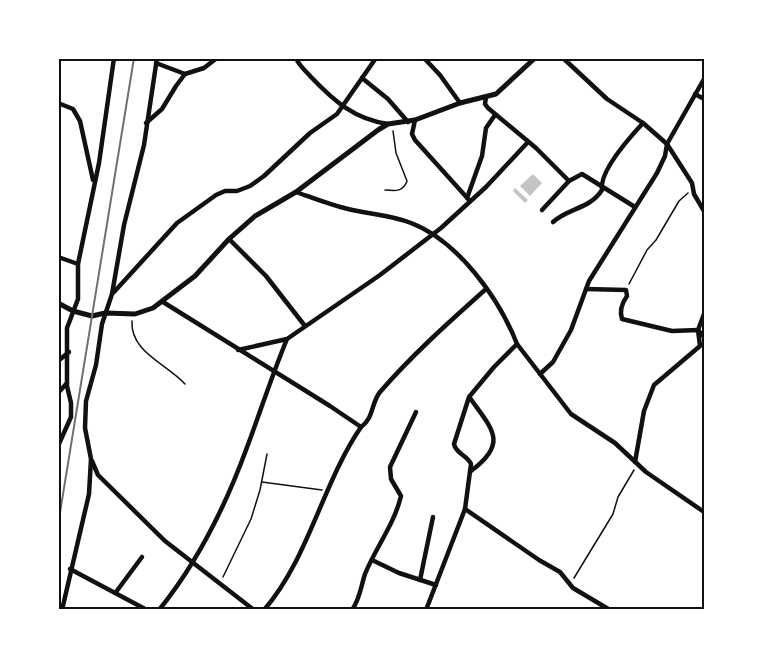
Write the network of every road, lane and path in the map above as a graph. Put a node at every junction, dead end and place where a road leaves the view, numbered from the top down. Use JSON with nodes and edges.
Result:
{"nodes":[{"id":1,"x":114,"y":58,"type":"edge"},
{"id":2,"x":217,"y":58,"type":"edge"},
{"id":3,"x":376,"y":58,"type":"edge"},
{"id":4,"x":424,"y":58,"type":"edge"},
{"id":5,"x":535,"y":58,"type":"edge"},
{"id":6,"x":563,"y":58,"type":"edge"},
{"id":7,"x":296,"y":59,"type":"edge"},
{"id":8,"x":156,"y":61,"type":"edge"},
{"id":9,"x":185,"y":74,"type":"junction"},
{"id":10,"x":362,"y":78,"type":"junction"},
{"id":11,"x":705,"y":80,"type":"edge"},
{"id":12,"x":695,"y":94,"type":"junction"},
{"id":13,"x":486,"y":97,"type":"junction"},
{"id":14,"x":705,"y":99,"type":"edge"},
{"id":15,"x":58,"y":103,"type":"edge"},
{"id":16,"x":460,"y":103,"type":"junction"},
{"id":17,"x":343,"y":107,"type":"junction"},
{"id":18,"x":495,"y":115,"type":"junction"},
{"id":19,"x":415,"y":120,"type":"junction"},
{"id":20,"x":408,"y":122,"type":"junction"},
{"id":21,"x":146,"y":123,"type":"junction"},
{"id":22,"x":643,"y":123,"type":"junction"},
{"id":23,"x":390,"y":124,"type":"junction"},
{"id":24,"x":528,"y":142,"type":"junction"},
{"id":25,"x":667,"y":144,"type":"junction"},
{"id":26,"x":569,"y":181,"type":"junction"},
{"id":27,"x":94,"y":183,"type":"junction"},
{"id":28,"x":601,"y":184,"type":"junction"},
{"id":29,"x":385,"y":190,"type":"dead end"},
{"id":30,"x":694,"y":191,"type":"junction"},
{"id":31,"x":296,"y":192,"type":"junction"},
{"id":32,"x":469,"y":200,"type":"junction"},
{"id":33,"x":635,"y":207,"type":"junction"},
{"id":34,"x":542,"y":210,"type":"dead end"},
{"id":35,"x":705,"y":211,"type":"edge"},
{"id":36,"x":553,"y":222,"type":"dead end"},
{"id":37,"x":433,"y":235,"type":"junction"},
{"id":38,"x":229,"y":239,"type":"junction"},
{"id":39,"x":58,"y":257,"type":"edge"},
{"id":40,"x":78,"y":264,"type":"junction"},
{"id":41,"x":486,"y":289,"type":"junction"},
{"id":42,"x":586,"y":289,"type":"junction"},
{"id":43,"x":626,"y":290,"type":"junction"},
{"id":44,"x":112,"y":294,"type":"junction"},
{"id":45,"x":163,"y":302,"type":"junction"},
{"id":46,"x":58,"y":303,"type":"edge"},
{"id":47,"x":73,"y":311,"type":"junction"},
{"id":48,"x":105,"y":313,"type":"junction"},
{"id":49,"x":132,"y":314,"type":"junction"},
{"id":50,"x":705,"y":314,"type":"edge"},
{"id":51,"x":305,"y":326,"type":"junction"},
{"id":52,"x":698,"y":330,"type":"junction"},
{"id":53,"x":705,"y":337,"type":"edge"},
{"id":54,"x":287,"y":339,"type":"junction"},
{"id":55,"x":517,"y":344,"type":"junction"},
{"id":56,"x":238,"y":350,"type":"junction"},
{"id":57,"x":69,"y":352,"type":"junction"},
{"id":58,"x":58,"y":361,"type":"edge"},
{"id":59,"x":274,"y":371,"type":"junction"},
{"id":60,"x":540,"y":374,"type":"junction"},
{"id":61,"x":68,"y":382,"type":"junction"},
{"id":62,"x":185,"y":384,"type":"dead end"},
{"id":63,"x":58,"y":393,"type":"edge"},
{"id":64,"x":470,"y":397,"type":"junction"},
{"id":65,"x":416,"y":412,"type":"dead end"},
{"id":66,"x":361,"y":427,"type":"junction"},
{"id":67,"x":58,"y":446,"type":"edge"},
{"id":68,"x":267,"y":454,"type":"dead end"},
{"id":69,"x":91,"y":459,"type":"junction"},
{"id":70,"x":636,"y":463,"type":"junction"},
{"id":71,"x":471,"y":471,"type":"junction"},
{"id":72,"x":262,"y":482,"type":"junction"},
{"id":73,"x":326,"y":491,"type":"junction"},
{"id":74,"x":465,"y":509,"type":"junction"},
{"id":75,"x":704,"y":512,"type":"edge"},
{"id":76,"x":433,"y":517,"type":"dead end"},
{"id":77,"x":142,"y":557,"type":"dead end"},
{"id":78,"x":372,"y":560,"type":"junction"},
{"id":79,"x":193,"y":563,"type":"junction"},
{"id":80,"x":70,"y":569,"type":"junction"},
{"id":81,"x":420,"y":580,"type":"junction"},
{"id":82,"x":220,"y":583,"type":"junction"},
{"id":83,"x":570,"y":584,"type":"junction"},
{"id":84,"x":436,"y":585,"type":"junction"},
{"id":85,"x":116,"y":592,"type":"junction"},
{"id":86,"x":62,"y":609,"type":"edge"},
{"id":87,"x":147,"y":609,"type":"edge"},
{"id":88,"x":159,"y":609,"type":"edge"},
{"id":89,"x":254,"y":609,"type":"edge"},
{"id":90,"x":264,"y":609,"type":"edge"},
{"id":91,"x":352,"y":609,"type":"edge"},
{"id":92,"x":426,"y":609,"type":"edge"},
{"id":93,"x":610,"y":609,"type":"edge"}],
"edges":[{"from":1,"to":27,"type":"street"},
{"from":2,"to":9,"type":"street"},
{"from":3,"to":10,"type":"street"},
{"from":4,"to":16,"type":"street"},
{"from":5,"to":13,"type":"street"},
{"from":6,"to":22,"type":"street"},
{"from":7,"to":17,"type":"street"},
{"from":8,"to":9,"type":"street"},
{"from":8,"to":21,"type":"street"},
{"from":9,"to":21,"type":"street"},
{"from":10,"to":17,"type":"street"},
{"from":10,"to":20,"type":"street"},
{"from":11,"to":12,"type":"street"},
{"from":12,"to":14,"type":"street"},
{"from":12,"to":25,"type":"street"},
{"from":13,"to":16,"type":"street"},
{"from":13,"to":18,"type":"street"},
{"from":15,"to":27,"type":"street"},
{"from":16,"to":19,"type":"street"},
{"from":17,"to":23,"type":"street"},
{"from":17,"to":44,"type":"street"},
{"from":18,"to":24,"type":"street"},
{"from":18,"to":32,"type":"street"},
{"from":19,"to":20,"type":"street"},
{"from":19,"to":32,"type":"street"},
{"from":20,"to":23,"type":"street"},
{"from":21,"to":44,"type":"street"},
{"from":22,"to":25,"type":"street"},
{"from":22,"to":28,"type":"street"},
{"from":23,"to":29,"type":"path"},
{"from":23,"to":31,"type":"street"},
{"from":24,"to":26,"type":"street"},
{"from":24,"to":32,"type":"street"},
{"from":25,"to":30,"type":"street"},
{"from":25,"to":33,"type":"street"},
{"from":26,"to":28,"type":"street"},
{"from":26,"to":34,"type":"street"},
{"from":27,"to":40,"type":"street"},
{"from":28,"to":33,"type":"street"},
{"from":28,"to":36,"type":"street"},
{"from":30,"to":35,"type":"street"},
{"from":30,"to":43,"type":"path"},
{"from":31,"to":37,"type":"street"},
{"from":31,"to":38,"type":"street"},
{"from":32,"to":37,"type":"street"},
{"from":33,"to":42,"type":"street"},
{"from":37,"to":41,"type":"street"},
{"from":37,"to":51,"type":"street"},
{"from":38,"to":45,"type":"street"},
{"from":38,"to":51,"type":"street"},
{"from":39,"to":40,"type":"street"},
{"from":40,"to":47,"type":"street"},
{"from":41,"to":55,"type":"street"},
{"from":41,"to":66,"type":"street"},
{"from":42,"to":43,"type":"street"},
{"from":42,"to":60,"type":"street"},
{"from":43,"to":52,"type":"street"},
{"from":44,"to":48,"type":"street"},
{"from":45,"to":49,"type":"street"},
{"from":45,"to":56,"type":"street"},
{"from":46,"to":47,"type":"street"},
{"from":47,"to":48,"type":"street"},
{"from":47,"to":57,"type":"street"},
{"from":48,"to":49,"type":"street"},
{"from":48,"to":69,"type":"street"},
{"from":49,"to":62,"type":"path"},
{"from":50,"to":52,"type":"street"},
{"from":51,"to":54,"type":"street"},
{"from":52,"to":53,"type":"street"},
{"from":52,"to":70,"type":"street"},
{"from":54,"to":56,"type":"street"},
{"from":54,"to":59,"type":"street"},
{"from":55,"to":60,"type":"street"},
{"from":55,"to":64,"type":"street"},
{"from":56,"to":59,"type":"street"},
{"from":57,"to":58,"type":"street"},
{"from":57,"to":61,"type":"street"},
{"from":59,"to":66,"type":"street"},
{"from":59,"to":79,"type":"street"},
{"from":60,"to":70,"type":"street"},
{"from":61,"to":63,"type":"street"},
{"from":61,"to":67,"type":"street"},
{"from":64,"to":71,"type":"street"},
{"from":64,"to":71,"type":"street"},
{"from":65,"to":78,"type":"street"},
{"from":66,"to":73,"type":"street"},
{"from":68,"to":72,"type":"path"},
{"from":69,"to":79,"type":"street"},
{"from":69,"to":80,"type":"street"},
{"from":70,"to":75,"type":"street"},
{"from":70,"to":83,"type":"path"},
{"from":71,"to":74,"type":"street"},
{"from":72,"to":73,"type":"path"},
{"from":72,"to":82,"type":"path"},
{"from":73,"to":90,"type":"street"},
{"from":74,"to":83,"type":"street"},
{"from":74,"to":84,"type":"street"},
{"from":76,"to":81,"type":"street"},
{"from":77,"to":85,"type":"street"},
{"from":78,"to":81,"type":"street"},
{"from":78,"to":91,"type":"street"},
{"from":79,"to":82,"type":"street"},
{"from":79,"to":88,"type":"street"},
{"from":80,"to":85,"type":"street"},
{"from":80,"to":86,"type":"street"},
{"from":81,"to":84,"type":"street"},
{"from":82,"to":89,"type":"street"},
{"from":83,"to":93,"type":"street"},
{"from":84,"to":92,"type":"street"},
{"from":85,"to":87,"type":"street"}]}
